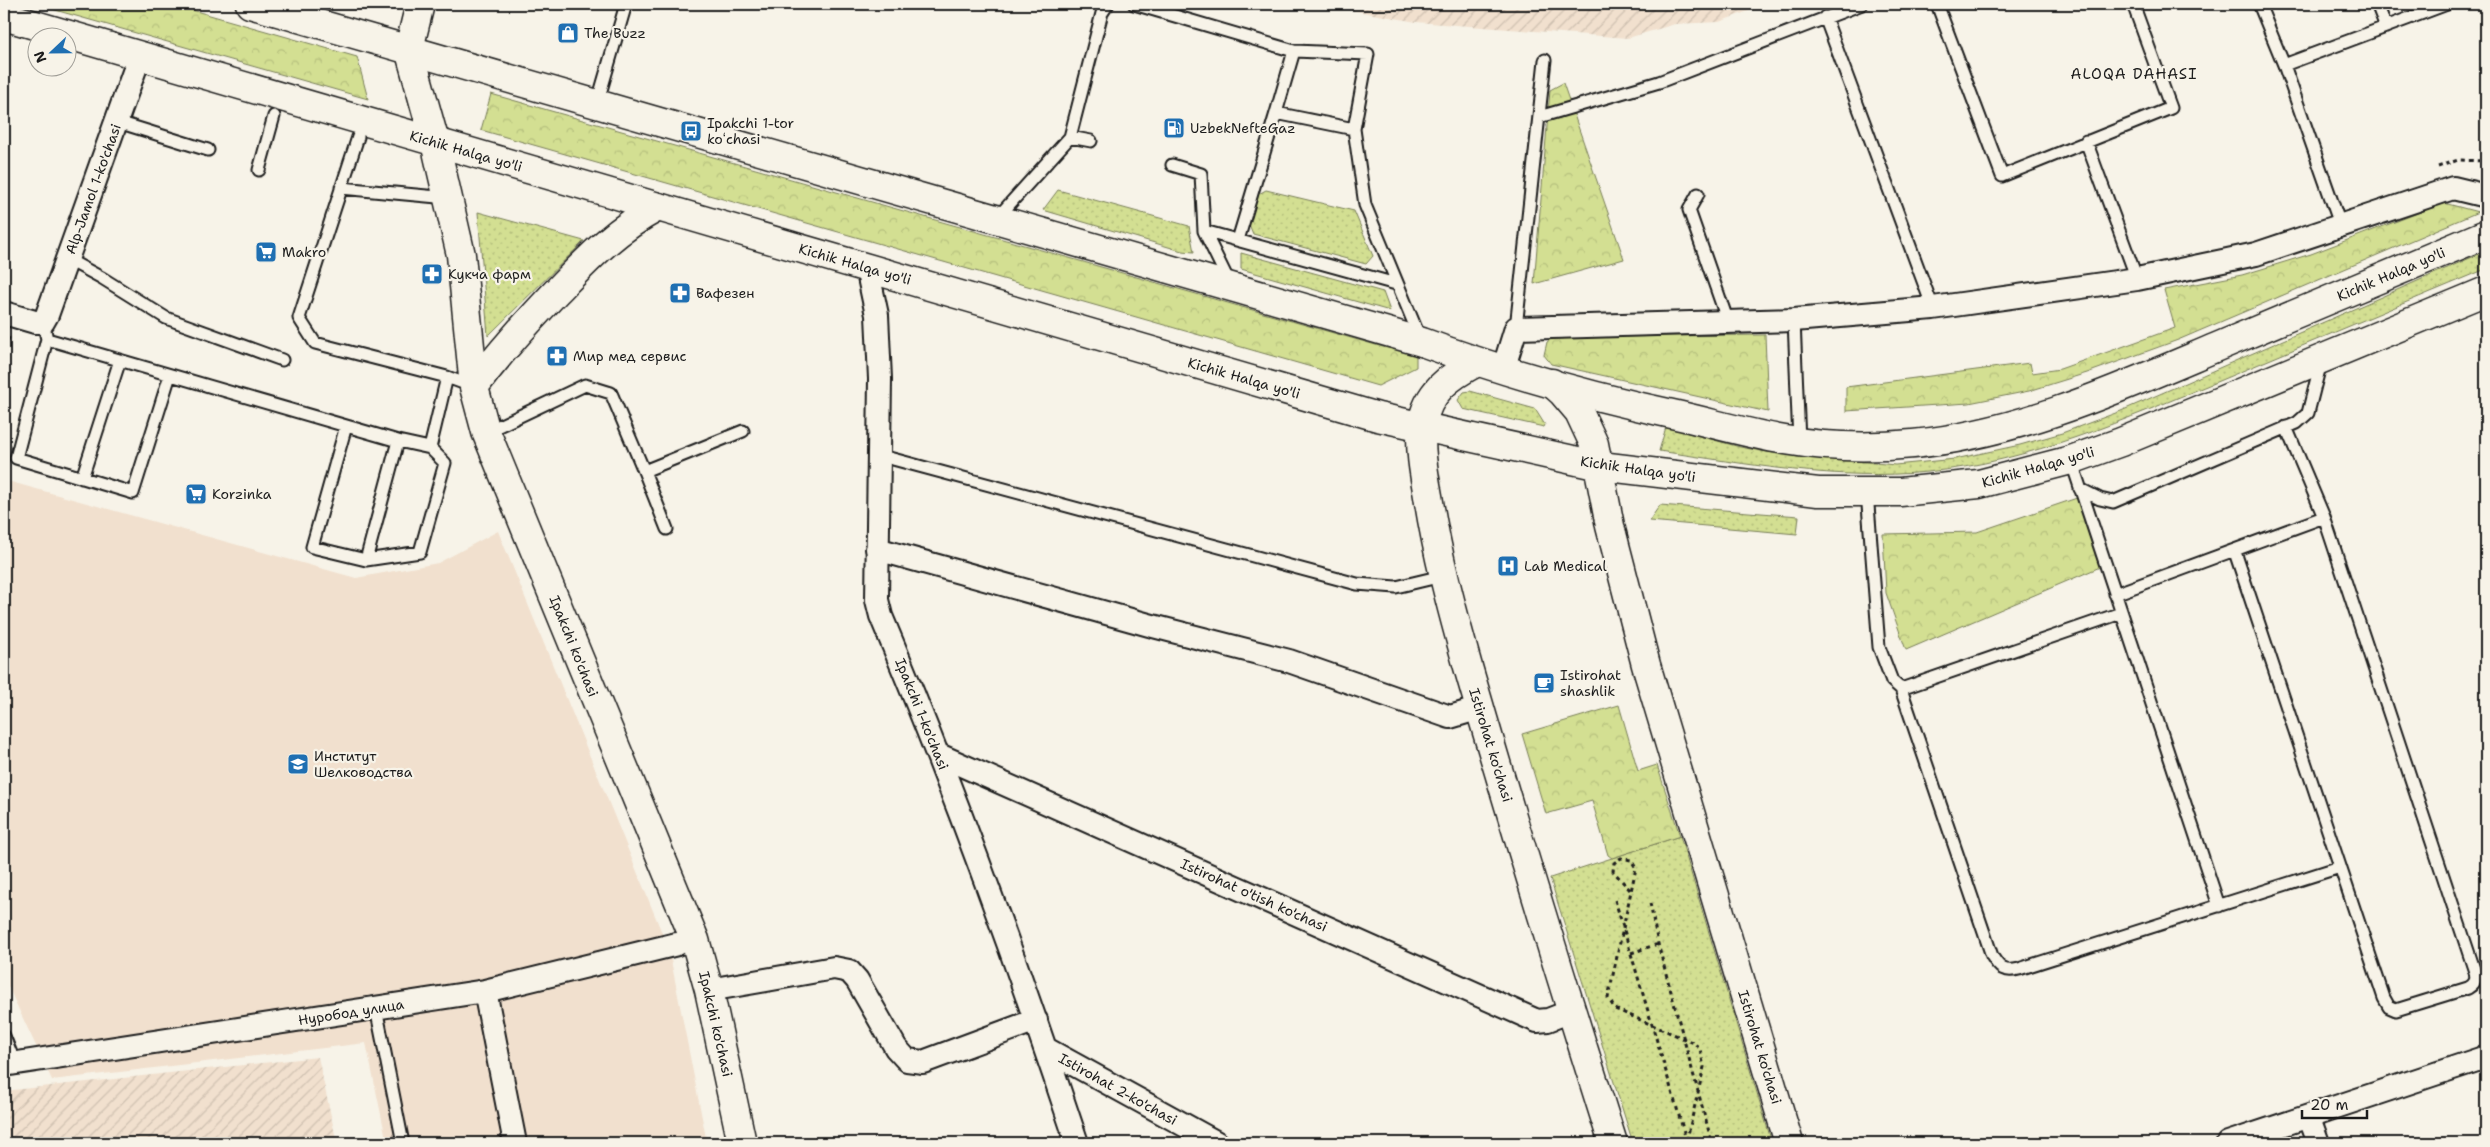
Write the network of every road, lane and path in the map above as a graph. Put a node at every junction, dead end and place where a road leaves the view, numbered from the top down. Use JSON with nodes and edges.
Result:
{"nodes":[{"id":1,"x":250,"y":4,"type":"edge"},
{"id":2,"x":420,"y":4,"type":"edge"},
{"id":3,"x":626,"y":4,"type":"edge"},
{"id":4,"x":1108,"y":4,"type":"edge"},
{"id":5,"x":1134,"y":4,"type":"edge"},
{"id":6,"x":1862,"y":4,"type":"edge"},
{"id":7,"x":1937,"y":4,"type":"edge"},
{"id":8,"x":2133,"y":4,"type":"edge"},
{"id":9,"x":2259,"y":4,"type":"edge"},
{"id":10,"x":2377,"y":4,"type":"edge"},
{"id":11,"x":2447,"y":4,"type":"edge"},
{"id":12,"x":2432,"y":6,"type":"edge"},
{"id":13,"x":4,"y":16,"type":"edge"},
{"id":14,"x":1825,"y":17,"type":"junction"},
{"id":15,"x":2386,"y":27,"type":"junction"},
{"id":16,"x":409,"y":49,"type":"junction"},
{"id":17,"x":1294,"y":51,"type":"junction"},
{"id":18,"x":140,"y":55,"type":"junction"},
{"id":19,"x":1545,"y":60,"type":"dead end"},
{"id":20,"x":2284,"y":66,"type":"junction"},
{"id":21,"x":597,"y":104,"type":"junction"},
{"id":22,"x":1276,"y":113,"type":"junction"},
{"id":23,"x":274,"y":116,"type":"dead end"},
{"id":24,"x":1539,"y":117,"type":"junction"},
{"id":25,"x":118,"y":122,"type":"junction"},
{"id":26,"x":1354,"y":129,"type":"junction"},
{"id":27,"x":358,"y":137,"type":"dead end"},
{"id":28,"x":1070,"y":137,"type":"junction"},
{"id":29,"x":1091,"y":141,"type":"dead end"},
{"id":30,"x":2086,"y":141,"type":"junction"},
{"id":31,"x":435,"y":142,"type":"junction"},
{"id":32,"x":208,"y":150,"type":"dead end"},
{"id":33,"x":1172,"y":165,"type":"dead end"},
{"id":34,"x":259,"y":170,"type":"dead end"},
{"id":35,"x":341,"y":188,"type":"junction"},
{"id":36,"x":1698,"y":194,"type":"dead end"},
{"id":37,"x":2486,"y":196,"type":"edge"},
{"id":38,"x":448,"y":198,"type":"junction"},
{"id":39,"x":658,"y":207,"type":"junction"},
{"id":40,"x":997,"y":219,"type":"junction"},
{"id":41,"x":2341,"y":227,"type":"junction"},
{"id":42,"x":1204,"y":231,"type":"junction"},
{"id":43,"x":2486,"y":234,"type":"edge"},
{"id":44,"x":1238,"y":240,"type":"junction"},
{"id":45,"x":67,"y":259,"type":"junction"},
{"id":46,"x":866,"y":268,"type":"junction"},
{"id":47,"x":2137,"y":279,"type":"junction"},
{"id":48,"x":1396,"y":284,"type":"junction"},
{"id":49,"x":1230,"y":286,"type":"junction"},
{"id":50,"x":2486,"y":291,"type":"edge"},
{"id":51,"x":1933,"y":308,"type":"junction"},
{"id":52,"x":4,"y":313,"type":"edge"},
{"id":53,"x":1794,"y":320,"type":"junction"},
{"id":54,"x":1728,"y":322,"type":"junction"},
{"id":55,"x":1516,"y":328,"type":"junction"},
{"id":56,"x":45,"y":331,"type":"junction"},
{"id":57,"x":1422,"y":342,"type":"junction"},
{"id":58,"x":120,"y":360,"type":"junction"},
{"id":59,"x":282,"y":360,"type":"dead end"},
{"id":60,"x":2321,"y":360,"type":"junction"},
{"id":61,"x":1477,"y":362,"type":"junction"},
{"id":62,"x":1503,"y":370,"type":"junction"},
{"id":63,"x":170,"y":375,"type":"junction"},
{"id":64,"x":447,"y":377,"type":"junction"},
{"id":65,"x":1552,"y":383,"type":"junction"},
{"id":66,"x":474,"y":387,"type":"junction"},
{"id":67,"x":346,"y":426,"type":"junction"},
{"id":68,"x":1422,"y":427,"type":"junction"},
{"id":69,"x":2286,"y":427,"type":"junction"},
{"id":70,"x":742,"y":431,"type":"dead end"},
{"id":71,"x":486,"y":432,"type":"junction"},
{"id":72,"x":398,"y":441,"type":"junction"},
{"id":73,"x":1800,"y":442,"type":"junction"},
{"id":74,"x":430,"y":448,"type":"junction"},
{"id":75,"x":878,"y":455,"type":"junction"},
{"id":76,"x":2071,"y":460,"type":"junction"},
{"id":77,"x":1600,"y":466,"type":"junction"},
{"id":78,"x":644,"y":471,"type":"junction"},
{"id":79,"x":82,"y":478,"type":"junction"},
{"id":80,"x":2080,"y":489,"type":"junction"},
{"id":81,"x":1867,"y":492,"type":"junction"},
{"id":82,"x":2324,"y":517,"type":"junction"},
{"id":83,"x":667,"y":529,"type":"dead end"},
{"id":84,"x":877,"y":549,"type":"junction"},
{"id":85,"x":2235,"y":552,"type":"junction"},
{"id":86,"x":366,"y":560,"type":"junction"},
{"id":87,"x":1442,"y":576,"type":"junction"},
{"id":88,"x":2115,"y":594,"type":"junction"},
{"id":89,"x":2121,"y":613,"type":"junction"},
{"id":90,"x":1901,"y":689,"type":"junction"},
{"id":91,"x":1480,"y":708,"type":"junction"},
{"id":92,"x":939,"y":755,"type":"junction"},
{"id":93,"x":2340,"y":867,"type":"junction"},
{"id":94,"x":1630,"y":890,"type":"junction"},
{"id":95,"x":1615,"y":900,"type":"dead end"},
{"id":96,"x":1650,"y":904,"type":"dead end"},
{"id":97,"x":2219,"y":906,"type":"junction"},
{"id":98,"x":1622,"y":926,"type":"junction"},
{"id":99,"x":686,"y":942,"type":"junction"},
{"id":100,"x":1658,"y":944,"type":"junction"},
{"id":101,"x":1631,"y":953,"type":"junction"},
{"id":102,"x":709,"y":990,"type":"junction"},
{"id":103,"x":485,"y":991,"type":"junction"},
{"id":104,"x":376,"y":1008,"type":"junction"},
{"id":105,"x":1571,"y":1011,"type":"junction"},
{"id":106,"x":1036,"y":1020,"type":"junction"},
{"id":107,"x":1652,"y":1025,"type":"junction"},
{"id":108,"x":4,"y":1036,"type":"edge"},
{"id":109,"x":1685,"y":1040,"type":"junction"},
{"id":110,"x":1046,"y":1049,"type":"junction"},
{"id":111,"x":2486,"y":1057,"type":"edge"},
{"id":112,"x":9,"y":1064,"type":"edge"},
{"id":113,"x":1698,"y":1089,"type":"junction"},
{"id":114,"x":2309,"y":1118,"type":"junction"},
{"id":115,"x":1686,"y":1142,"type":"edge"},
{"id":116,"x":403,"y":1143,"type":"edge"},
{"id":117,"x":515,"y":1143,"type":"edge"},
{"id":118,"x":742,"y":1143,"type":"edge"},
{"id":119,"x":1077,"y":1143,"type":"edge"},
{"id":120,"x":1217,"y":1143,"type":"edge"},
{"id":121,"x":1613,"y":1143,"type":"edge"},
{"id":122,"x":1712,"y":1143,"type":"edge"},
{"id":123,"x":1789,"y":1143,"type":"edge"},
{"id":124,"x":2228,"y":1143,"type":"edge"},
{"id":125,"x":2318,"y":1143,"type":"edge"}],
"edges":[{"from":1,"to":16,"type":"main road","name":"Kichik Halqa yo'li"},
{"from":2,"to":16,"type":"main road"},
{"from":3,"to":21,"type":"lane"},
{"from":4,"to":28,"type":"lane"},
{"from":5,"to":17,"type":"lane"},
{"from":6,"to":14,"type":"lane"},
{"from":7,"to":30,"type":"lane"},
{"from":8,"to":30,"type":"lane"},
{"from":9,"to":20,"type":"lane"},
{"from":10,"to":15,"type":"lane"},
{"from":11,"to":12,"type":"lane"},
{"from":12,"to":15,"type":"lane"},
{"from":13,"to":18,"type":"main road","name":"Kichik Halqa yo'li"},
{"from":14,"to":24,"type":"lane"},
{"from":14,"to":51,"type":"lane"},
{"from":15,"to":20,"type":"lane"},
{"from":16,"to":21,"type":"main road","name":"Kichik Halqa yo'li"},
{"from":16,"to":31,"type":"main road","name":"Ipakchi ko'chasi"},
{"from":17,"to":22,"type":"lane"},
{"from":17,"to":26,"type":"lane"},
{"from":18,"to":25,"type":"street","name":"Alp-Jamol 1-ko'chasi"},
{"from":18,"to":31,"type":"main road","name":"Kichik Halqa yo'li"},
{"from":19,"to":24,"type":"lane"},
{"from":20,"to":41,"type":"lane"},
{"from":21,"to":40,"type":"main road","name":"Kichik Halqa yo'li"},
{"from":22,"to":26,"type":"lane"},
{"from":22,"to":44,"type":"lane"},
{"from":23,"to":34,"type":"lane"},
{"from":24,"to":55,"type":"lane"},
{"from":25,"to":32,"type":"lane"},
{"from":25,"to":45,"type":"street","name":"Alp-Jamol 1-ko'chasi"},
{"from":26,"to":48,"type":"lane"},
{"from":27,"to":35,"type":"lane"},
{"from":28,"to":29,"type":"lane"},
{"from":28,"to":40,"type":"lane"},
{"from":30,"to":47,"type":"lane"},
{"from":31,"to":38,"type":"main road","name":"Ipakchi ko'chasi"},
{"from":31,"to":39,"type":"main road","name":"Kichik Halqa yo'li"},
{"from":33,"to":42,"type":"lane"},
{"from":35,"to":38,"type":"lane"},
{"from":35,"to":64,"type":"lane"},
{"from":36,"to":54,"type":"lane"},
{"from":37,"to":41,"type":"street"},
{"from":38,"to":66,"type":"main road","name":"Ipakchi ko'chasi"},
{"from":39,"to":46,"type":"main road","name":"Kichik Halqa yo'li"},
{"from":39,"to":66,"type":"main road"},
{"from":40,"to":49,"type":"main road","name":"Kichik Halqa yo'li"},
{"from":41,"to":47,"type":"street"},
{"from":42,"to":44,"type":"lane"},
{"from":42,"to":49,"type":"lane"},
{"from":43,"to":73,"type":"main road","name":"Kichik Halqa yo'li"},
{"from":44,"to":48,"type":"lane"},
{"from":45,"to":56,"type":"street","name":"Alp-Jamol 1-ko'chasi"},
{"from":45,"to":59,"type":"lane"},
{"from":46,"to":68,"type":"main road","name":"Kichik Halqa yo'li"},
{"from":46,"to":75,"type":"street","name":"Ipakchi 1-ko'chasi"},
{"from":47,"to":51,"type":"street"},
{"from":48,"to":57,"type":"lane"},
{"from":49,"to":57,"type":"main road","name":"Kichik Halqa yo'li"},
{"from":50,"to":60,"type":"main road","name":"Kichik Halqa yo'li"},
{"from":51,"to":53,"type":"street"},
{"from":52,"to":56,"type":"street"},
{"from":53,"to":54,"type":"street"},
{"from":53,"to":73,"type":"lane"},
{"from":54,"to":55,"type":"street"},
{"from":55,"to":62,"type":"street"},
{"from":56,"to":58,"type":"lane"},
{"from":56,"to":79,"type":"lane"},
{"from":57,"to":61,"type":"main road","name":"Kichik Halqa yo'li"},
{"from":58,"to":63,"type":"lane"},
{"from":58,"to":79,"type":"lane"},
{"from":60,"to":69,"type":"lane"},
{"from":60,"to":76,"type":"main road","name":"Kichik Halqa yo'li"},
{"from":61,"to":62,"type":"main road","name":"Kichik Halqa yo'li"},
{"from":61,"to":68,"type":"main road","name":"Istirohat ko'chasi"},
{"from":62,"to":65,"type":"main road","name":"Kichik Halqa yo'li"},
{"from":63,"to":67,"type":"lane"},
{"from":63,"to":79,"type":"lane"},
{"from":64,"to":66,"type":"lane"},
{"from":64,"to":74,"type":"lane"},
{"from":65,"to":73,"type":"main road","name":"Kichik Halqa yo'li"},
{"from":65,"to":77,"type":"main road","name":"Istirohat ko'chasi"},
{"from":66,"to":71,"type":"main road","name":"Ipakchi ko'chasi"},
{"from":67,"to":72,"type":"lane"},
{"from":67,"to":86,"type":"lane"},
{"from":68,"to":77,"type":"main road","name":"Kichik Halqa yo'li"},
{"from":68,"to":87,"type":"main road","name":"Istirohat ko'chasi"},
{"from":69,"to":80,"type":"lane"},
{"from":69,"to":82,"type":"lane"},
{"from":70,"to":78,"type":"lane"},
{"from":71,"to":78,"type":"lane"},
{"from":71,"to":99,"type":"main road","name":"Ipakchi ko'chasi"},
{"from":72,"to":74,"type":"lane"},
{"from":72,"to":86,"type":"lane"},
{"from":74,"to":86,"type":"lane"},
{"from":75,"to":84,"type":"street","name":"Ipakchi 1-ko'chasi"},
{"from":75,"to":87,"type":"lane"},
{"from":76,"to":80,"type":"lane"},
{"from":76,"to":81,"type":"main road","name":"Kichik Halqa yo'li"},
{"from":77,"to":81,"type":"main road","name":"Kichik Halqa yo'li"},
{"from":77,"to":123,"type":"main road","name":"Istirohat ko'chasi"},
{"from":78,"to":83,"type":"lane"},
{"from":80,"to":88,"type":"lane"},
{"from":81,"to":90,"type":"lane"},
{"from":82,"to":85,"type":"lane"},
{"from":82,"to":93,"type":"lane"},
{"from":84,"to":91,"type":"street"},
{"from":84,"to":92,"type":"street","name":"Ipakchi 1-ko'chasi"},
{"from":85,"to":88,"type":"lane"},
{"from":85,"to":93,"type":"lane"},
{"from":87,"to":91,"type":"main road","name":"Istirohat ko'chasi"},
{"from":88,"to":89,"type":"lane"},
{"from":89,"to":90,"type":"lane"},
{"from":89,"to":97,"type":"lane"},
{"from":90,"to":97,"type":"lane"},
{"from":91,"to":105,"type":"main road","name":"Istirohat ko'chasi"},
{"from":92,"to":105,"type":"street","name":"Istirohat o'tish ko'chasi"},
{"from":92,"to":106,"type":"street","name":"Ipakchi 1-ko'chasi"},
{"from":93,"to":97,"type":"lane"},
{"from":94,"to":94,"type":"path"},
{"from":94,"to":98,"type":"path"},
{"from":95,"to":98,"type":"path"},
{"from":96,"to":100,"type":"path"},
{"from":98,"to":101,"type":"path"},
{"from":98,"to":107,"type":"path"},
{"from":99,"to":102,"type":"main road","name":"Ipakchi ko'chasi"},
{"from":99,"to":103,"type":"street","name":"Нуробод улица"},
{"from":100,"to":101,"type":"path"},
{"from":100,"to":109,"type":"path"},
{"from":101,"to":107,"type":"path"},
{"from":102,"to":106,"type":"street"},
{"from":102,"to":118,"type":"main road","name":"Ipakchi ko'chasi"},
{"from":103,"to":104,"type":"street","name":"Нуробод улица"},
{"from":103,"to":117,"type":"street"},
{"from":104,"to":112,"type":"street","name":"Нуробод улица"},
{"from":104,"to":116,"type":"lane"},
{"from":105,"to":121,"type":"main road","name":"Istirohat ko'chasi"},
{"from":106,"to":110,"type":"street","name":"Ipakchi 1-ko'chasi"},
{"from":107,"to":109,"type":"path"},
{"from":107,"to":115,"type":"path"},
{"from":108,"to":112,"type":"lane"},
{"from":109,"to":113,"type":"path"},
{"from":109,"to":113,"type":"path"},
{"from":110,"to":119,"type":"street","name":"Ipakchi 1-ko'chasi"},
{"from":110,"to":120,"type":"street","name":"Istirohat 2-ko'chasi"},
{"from":111,"to":114,"type":"street"},
{"from":113,"to":115,"type":"path"},
{"from":113,"to":122,"type":"path"},
{"from":114,"to":124,"type":"street"},
{"from":114,"to":125,"type":"street"}]}
